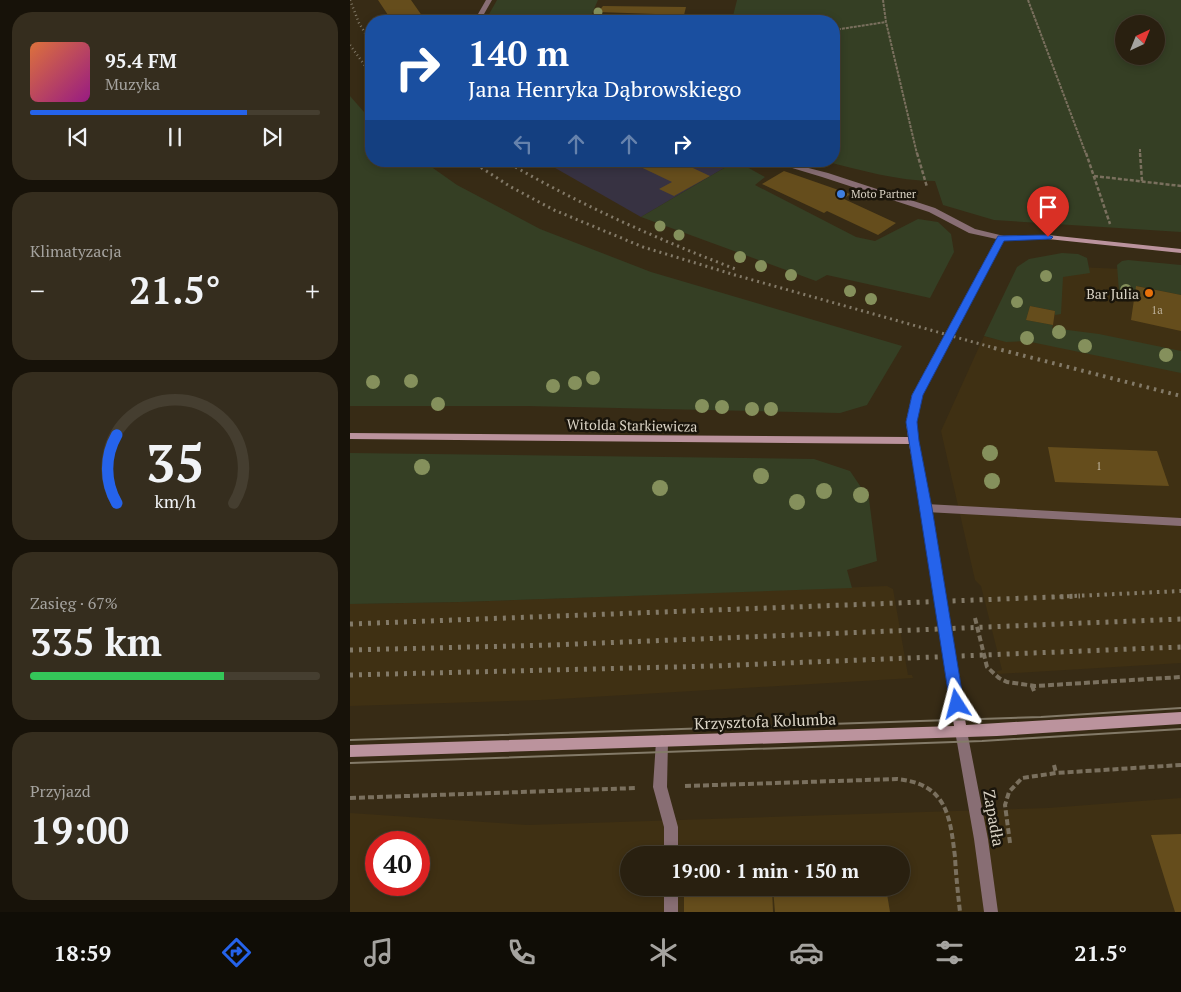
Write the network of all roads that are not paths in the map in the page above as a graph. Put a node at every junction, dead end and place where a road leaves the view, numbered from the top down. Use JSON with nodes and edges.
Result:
{"nodes":[{"id":1,"x":489,"y":0,"type":"edge"},
{"id":2,"x":481,"y":15,"type":"edge"},
{"id":3,"x":795,"y":167,"type":"edge"},
{"id":4,"x":1001,"y":238,"type":"junction"},
{"id":5,"x":1181,"y":251,"type":"edge"},
{"id":6,"x":350,"y":436,"type":"edge"},
{"id":7,"x":913,"y":441,"type":"junction"},
{"id":8,"x":926,"y":508,"type":"junction"},
{"id":9,"x":1181,"y":522,"type":"edge"},
{"id":10,"x":1181,"y":718,"type":"edge"},
{"id":11,"x":961,"y":731,"type":"junction"},
{"id":12,"x":662,"y":741,"type":"junction"},
{"id":13,"x":350,"y":751,"type":"edge"},
{"id":14,"x":671,"y":846,"type":"edge"},
{"id":15,"x":671,"y":896,"type":"edge"},
{"id":16,"x":671,"y":912,"type":"edge"},
{"id":17,"x":991,"y":912,"type":"edge"}],
"edges":[{"from":1,"to":2,"type":"street"},
{"from":3,"to":4,"type":"street"},
{"from":4,"to":5,"type":"street"},
{"from":4,"to":7,"type":"street"},
{"from":6,"to":7,"type":"street","name":"Witolda Starkiewicza"},
{"from":7,"to":8,"type":"street"},
{"from":8,"to":9,"type":"street"},
{"from":8,"to":11,"type":"street"},
{"from":10,"to":11,"type":"street","name":"Krzysztofa Kolumba"},
{"from":11,"to":12,"type":"street","name":"Krzysztofa Kolumba"},
{"from":11,"to":17,"type":"street","name":"Zapadła"},
{"from":12,"to":13,"type":"street","name":"Krzysztofa Kolumba"},
{"from":12,"to":14,"type":"street"},
{"from":15,"to":16,"type":"street"}]}
